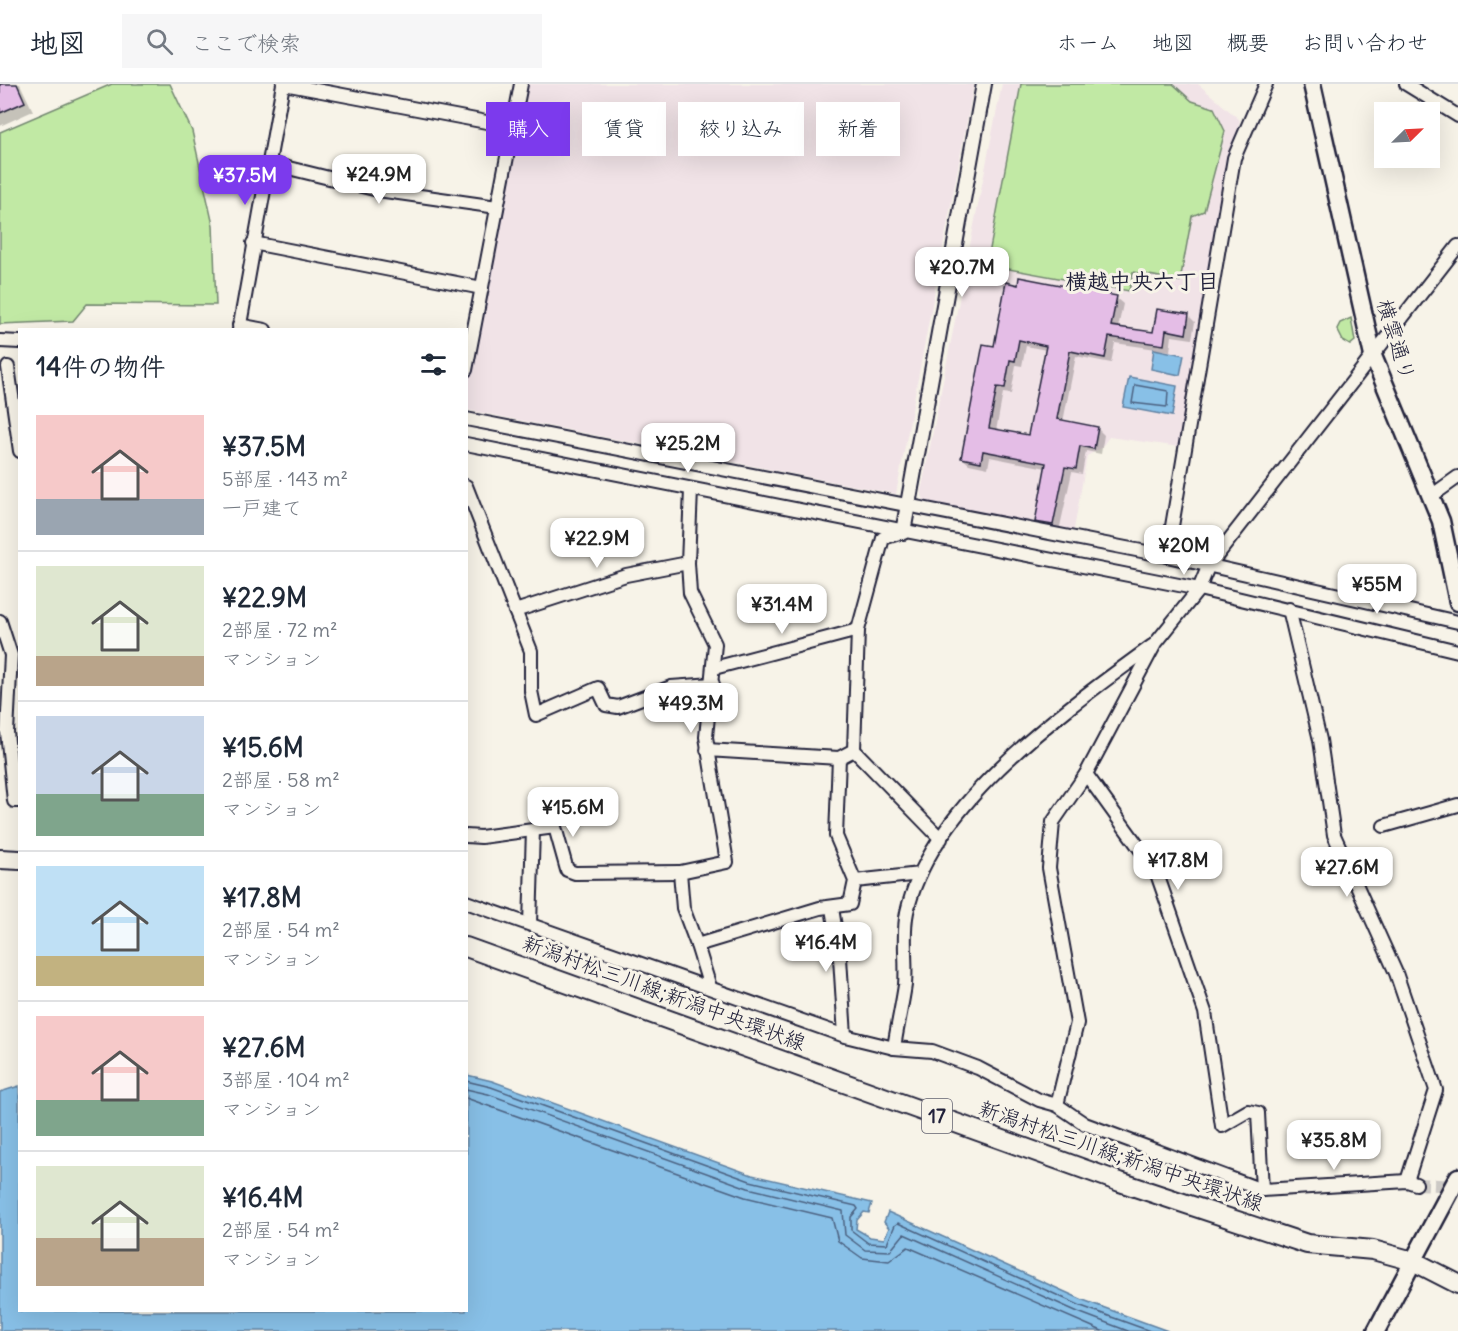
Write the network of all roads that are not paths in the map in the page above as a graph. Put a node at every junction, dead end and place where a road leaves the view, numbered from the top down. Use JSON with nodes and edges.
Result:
{"nodes":[{"id":1,"x":284,"y":84,"type":"edge"},
{"id":2,"x":521,"y":84,"type":"edge"},
{"id":3,"x":984,"y":84,"type":"edge"},
{"id":4,"x":1266,"y":84,"type":"edge"},
{"id":5,"x":1312,"y":84,"type":"edge"},
{"id":6,"x":1406,"y":84,"type":"edge"},
{"id":7,"x":518,"y":102,"type":"edge"},
{"id":8,"x":1458,"y":116,"type":"edge"},
{"id":9,"x":486,"y":121,"type":"edge"},
{"id":10,"x":507,"y":156,"type":"edge"},
{"id":11,"x":268,"y":163,"type":"junction"},
{"id":12,"x":498,"y":207,"type":"junction"},
{"id":13,"x":253,"y":243,"type":"junction"},
{"id":14,"x":1458,"y":246,"type":"edge"},
{"id":15,"x":482,"y":288,"type":"junction"},
{"id":16,"x":239,"y":327,"type":"edge"},
{"id":17,"x":0,"y":340,"type":"edge"},
{"id":18,"x":18,"y":342,"type":"edge"},
{"id":19,"x":1372,"y":356,"type":"junction"},
{"id":20,"x":468,"y":364,"type":"edge"},
{"id":21,"x":9,"y":367,"type":"edge"},
{"id":22,"x":468,"y":419,"type":"edge"},
{"id":23,"x":18,"y":435,"type":"edge"},
{"id":24,"x":468,"y":444,"type":"edge"},
{"id":25,"x":1458,"y":477,"type":"edge"},
{"id":26,"x":691,"y":490,"type":"junction"},
{"id":27,"x":1430,"y":497,"type":"junction"},
{"id":28,"x":909,"y":507,"type":"junction"},
{"id":29,"x":470,"y":509,"type":"edge"},
{"id":30,"x":903,"y":532,"type":"junction"},
{"id":31,"x":1167,"y":556,"type":"junction"},
{"id":32,"x":688,"y":563,"type":"junction"},
{"id":33,"x":1208,"y":567,"type":"junction"},
{"id":34,"x":1199,"y":590,"type":"junction"},
{"id":35,"x":1458,"y":602,"type":"edge"},
{"id":36,"x":1289,"y":609,"type":"junction"},
{"id":37,"x":515,"y":611,"type":"junction"},
{"id":38,"x":0,"y":621,"type":"edge"},
{"id":39,"x":1458,"y":622,"type":"edge"},
{"id":40,"x":858,"y":630,"type":"junction"},
{"id":41,"x":1155,"y":644,"type":"junction"},
{"id":42,"x":1458,"y":651,"type":"edge"},
{"id":43,"x":15,"y":656,"type":"edge"},
{"id":44,"x":714,"y":668,"type":"junction"},
{"id":45,"x":713,"y":684,"type":"junction"},
{"id":46,"x":707,"y":750,"type":"junction"},
{"id":47,"x":854,"y":750,"type":"junction"},
{"id":48,"x":839,"y":758,"type":"junction"},
{"id":49,"x":1086,"y":774,"type":"junction"},
{"id":50,"x":0,"y":801,"type":"edge"},
{"id":51,"x":18,"y":801,"type":"edge"},
{"id":52,"x":1458,"y":805,"type":"edge"},
{"id":53,"x":1384,"y":826,"type":"dead end"},
{"id":54,"x":533,"y":830,"type":"junction"},
{"id":55,"x":468,"y":836,"type":"edge"},
{"id":56,"x":941,"y":839,"type":"junction"},
{"id":57,"x":0,"y":859,"type":"edge"},
{"id":58,"x":18,"y":860,"type":"edge"},
{"id":59,"x":680,"y":872,"type":"junction"},
{"id":60,"x":920,"y":874,"type":"junction"},
{"id":61,"x":855,"y":881,"type":"junction"},
{"id":62,"x":468,"y":903,"type":"edge"},
{"id":63,"x":832,"y":908,"type":"junction"},
{"id":64,"x":530,"y":924,"type":"junction"},
{"id":65,"x":697,"y":945,"type":"junction"},
{"id":66,"x":468,"y":948,"type":"edge"},
{"id":67,"x":710,"y":987,"type":"junction"},
{"id":68,"x":845,"y":1036,"type":"junction"},
{"id":69,"x":894,"y":1048,"type":"junction"},
{"id":70,"x":1058,"y":1105,"type":"junction"},
{"id":71,"x":1458,"y":1177,"type":"edge"},
{"id":72,"x":1262,"y":1190,"type":"junction"},
{"id":73,"x":1413,"y":1261,"type":"junction"},
{"id":74,"x":1458,"y":1284,"type":"edge"},
{"id":75,"x":1376,"y":1331,"type":"edge"}],
"edges":[{"from":1,"to":9,"type":"street"},
{"from":1,"to":11,"type":"street"},
{"from":2,"to":7,"type":"street"},
{"from":3,"to":28,"type":"street"},
{"from":4,"to":31,"type":"street"},
{"from":5,"to":19,"type":"main road","name":"横雲通り"},
{"from":6,"to":8,"type":"street"},
{"from":10,"to":12,"type":"street"},
{"from":11,"to":12,"type":"street"},
{"from":11,"to":13,"type":"street"},
{"from":12,"to":15,"type":"street"},
{"from":13,"to":15,"type":"street"},
{"from":13,"to":16,"type":"street"},
{"from":14,"to":19,"type":"street"},
{"from":15,"to":20,"type":"street"},
{"from":17,"to":18,"type":"street"},
{"from":19,"to":27,"type":"main road","name":"横雲通り"},
{"from":19,"to":33,"type":"street"},
{"from":21,"to":23,"type":"street"},
{"from":22,"to":28,"type":"street"},
{"from":24,"to":26,"type":"street"},
{"from":25,"to":27,"type":"street"},
{"from":26,"to":30,"type":"street"},
{"from":26,"to":32,"type":"street"},
{"from":27,"to":35,"type":"main road","name":"横雲通り"},
{"from":28,"to":30,"type":"street"},
{"from":28,"to":31,"type":"street"},
{"from":29,"to":37,"type":"street"},
{"from":30,"to":34,"type":"street"},
{"from":30,"to":40,"type":"street"},
{"from":31,"to":33,"type":"street"},
{"from":32,"to":37,"type":"street"},
{"from":32,"to":44,"type":"street"},
{"from":33,"to":34,"type":"street"},
{"from":33,"to":39,"type":"street"},
{"from":34,"to":36,"type":"street"},
{"from":34,"to":41,"type":"street"},
{"from":36,"to":42,"type":"street"},
{"from":36,"to":72,"type":"street"},
{"from":37,"to":45,"type":"street"},
{"from":38,"to":43,"type":"street"},
{"from":40,"to":44,"type":"street"},
{"from":40,"to":47,"type":"street"},
{"from":41,"to":49,"type":"street"},
{"from":41,"to":56,"type":"street"},
{"from":43,"to":51,"type":"street"},
{"from":44,"to":45,"type":"street"},
{"from":45,"to":46,"type":"street"},
{"from":46,"to":48,"type":"street"},
{"from":46,"to":59,"type":"street"},
{"from":47,"to":48,"type":"street"},
{"from":47,"to":56,"type":"street"},
{"from":48,"to":61,"type":"street"},
{"from":49,"to":70,"type":"street"},
{"from":49,"to":72,"type":"street"},
{"from":50,"to":51,"type":"street"},
{"from":52,"to":53,"type":"street"},
{"from":54,"to":55,"type":"street"},
{"from":54,"to":59,"type":"street"},
{"from":54,"to":64,"type":"street"},
{"from":56,"to":60,"type":"street"},
{"from":57,"to":58,"type":"main road"},
{"from":59,"to":65,"type":"street"},
{"from":60,"to":61,"type":"street"},
{"from":60,"to":69,"type":"street"},
{"from":61,"to":63,"type":"street"},
{"from":62,"to":64,"type":"street"},
{"from":63,"to":65,"type":"street"},
{"from":63,"to":68,"type":"street"},
{"from":64,"to":67,"type":"street"},
{"from":65,"to":67,"type":"street"},
{"from":66,"to":73,"type":"main road","name":"新潟村松三川線;新潟中央環状線","number":"17"},
{"from":67,"to":68,"type":"street"},
{"from":68,"to":69,"type":"street"},
{"from":69,"to":70,"type":"street"},
{"from":70,"to":72,"type":"street"},
{"from":71,"to":73,"type":"main road"},
{"from":73,"to":74,"type":"main road","name":"新潟村松三川線;新潟中央環状線","number":"17"},
{"from":73,"to":75,"type":"main road"}]}
